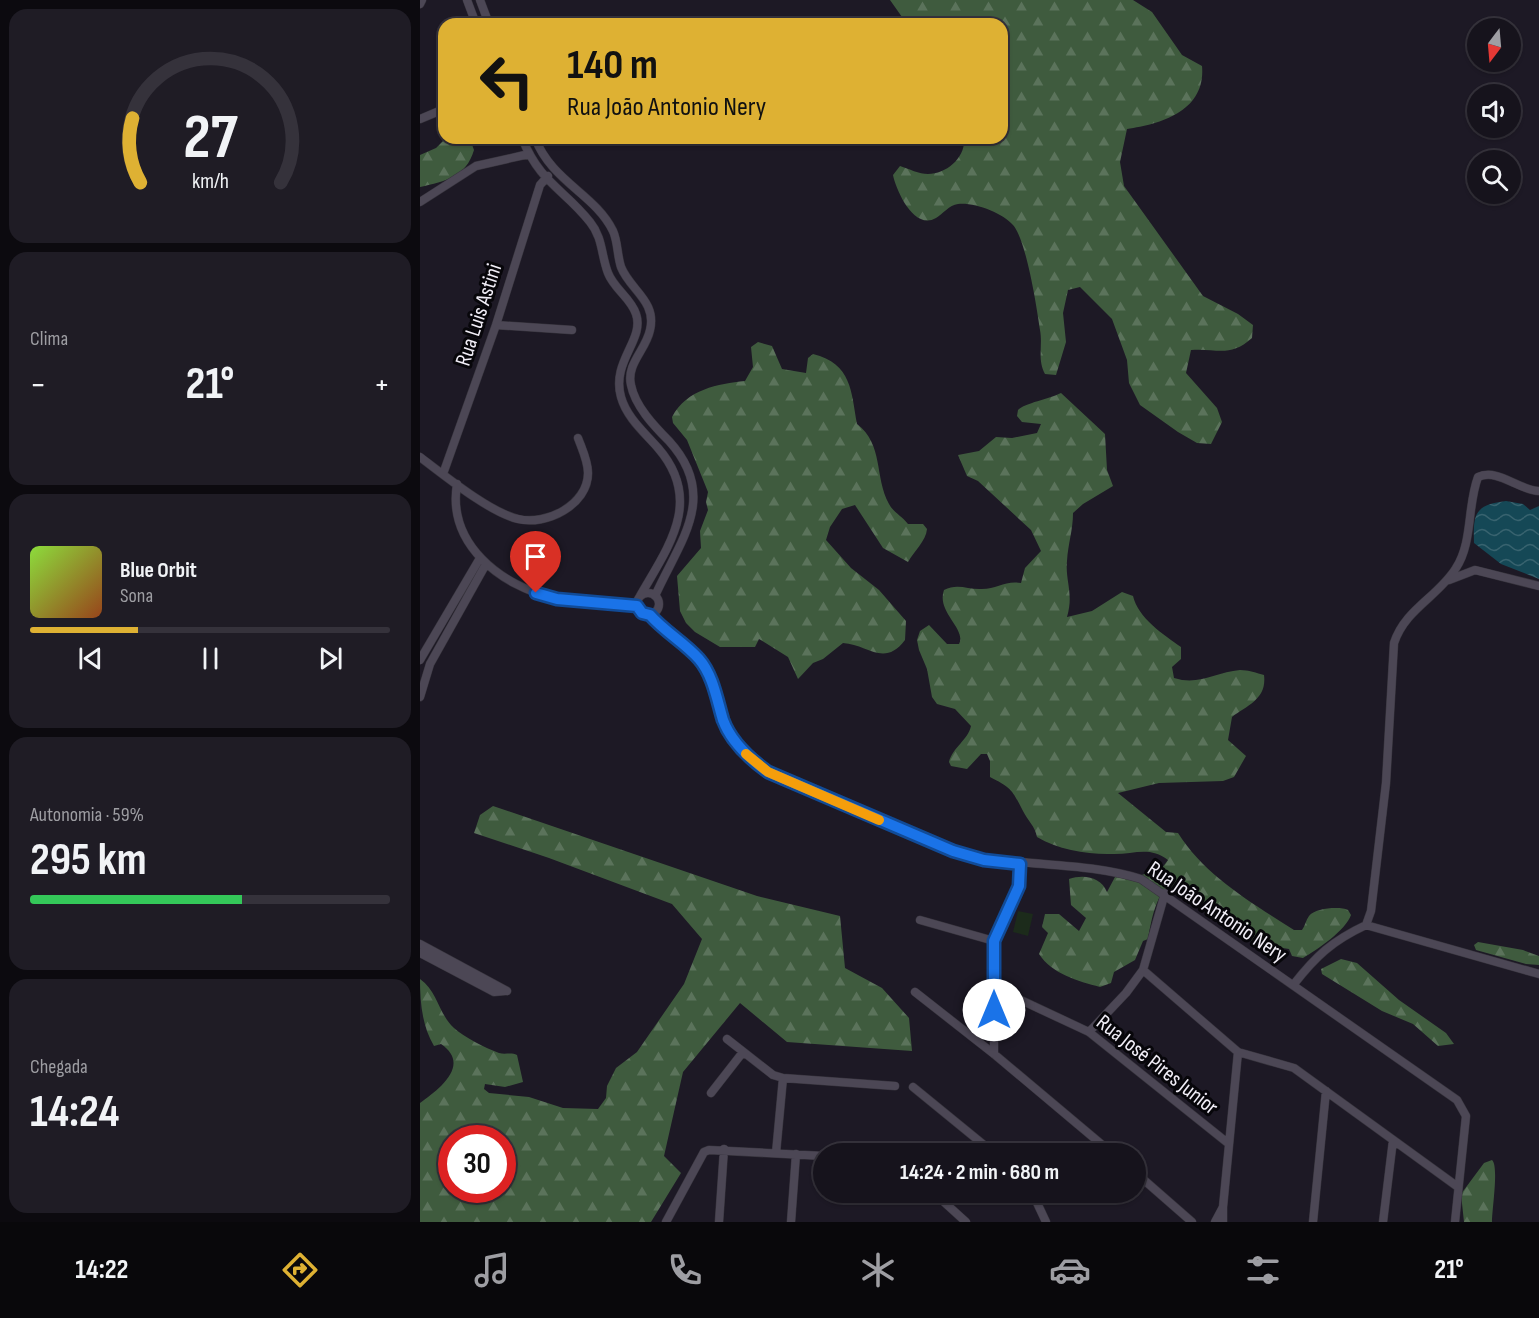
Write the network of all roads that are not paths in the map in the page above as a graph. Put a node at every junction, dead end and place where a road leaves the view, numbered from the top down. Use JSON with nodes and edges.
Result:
{"nodes":[{"id":1,"x":422,"y":0,"type":"edge"},
{"id":2,"x":467,"y":0,"type":"edge"},
{"id":3,"x":480,"y":0,"type":"edge"},
{"id":4,"x":420,"y":4,"type":"edge"},
{"id":5,"x":474,"y":18,"type":"edge"},
{"id":6,"x":487,"y":18,"type":"edge"},
{"id":7,"x":438,"y":112,"type":"edge"},
{"id":8,"x":420,"y":119,"type":"edge"},
{"id":9,"x":525,"y":144,"type":"edge"},
{"id":10,"x":537,"y":144,"type":"edge"},
{"id":11,"x":529,"y":154,"type":"junction"},
{"id":12,"x":553,"y":170,"type":"junction"},
{"id":13,"x":546,"y":178,"type":"junction"},
{"id":14,"x":420,"y":202,"type":"edge"},
{"id":15,"x":496,"y":325,"type":"junction"},
{"id":16,"x":572,"y":330,"type":"dead end"},
{"id":17,"x":578,"y":438,"type":"dead end"},
{"id":18,"x":420,"y":457,"type":"edge"},
{"id":19,"x":443,"y":474,"type":"junction"},
{"id":20,"x":457,"y":484,"type":"junction"},
{"id":21,"x":1539,"y":491,"type":"edge"},
{"id":22,"x":1463,"y":553,"type":"junction"},
{"id":23,"x":483,"y":561,"type":"junction"},
{"id":24,"x":1475,"y":570,"type":"junction"},
{"id":25,"x":1539,"y":585,"type":"edge"},
{"id":26,"x":1439,"y":587,"type":"junction"},
{"id":27,"x":640,"y":596,"type":"junction"},
{"id":28,"x":655,"y":596,"type":"junction"},
{"id":29,"x":637,"y":606,"type":"junction"},
{"id":30,"x":650,"y":615,"type":"junction"},
{"id":31,"x":420,"y":660,"type":"edge"},
{"id":32,"x":430,"y":664,"type":"junction"},
{"id":33,"x":420,"y":696,"type":"edge"},
{"id":34,"x":1020,"y":864,"type":"junction"},
{"id":35,"x":1164,"y":893,"type":"junction"},
{"id":36,"x":920,"y":920,"type":"dead end"},
{"id":37,"x":1366,"y":925,"type":"junction"},
{"id":38,"x":994,"y":941,"type":"junction"},
{"id":39,"x":420,"y":944,"type":"edge"},
{"id":40,"x":420,"y":953,"type":"edge"},
{"id":41,"x":1143,"y":970,"type":"junction"},
{"id":42,"x":1539,"y":974,"type":"edge"},
{"id":43,"x":1294,"y":984,"type":"junction"},
{"id":44,"x":995,"y":988,"type":"junction"},
{"id":45,"x":915,"y":992,"type":"dead end"},
{"id":46,"x":1089,"y":1032,"type":"junction"},
{"id":47,"x":727,"y":1039,"type":"dead end"},
{"id":48,"x":743,"y":1052,"type":"junction"},
{"id":49,"x":1238,"y":1052,"type":"junction"},
{"id":50,"x":994,"y":1054,"type":"junction"},
{"id":51,"x":783,"y":1078,"type":"junction"},
{"id":52,"x":895,"y":1086,"type":"dead end"},
{"id":53,"x":913,"y":1087,"type":"dead end"},
{"id":54,"x":1326,"y":1091,"type":"junction"},
{"id":55,"x":711,"y":1093,"type":"dead end"},
{"id":56,"x":1393,"y":1140,"type":"junction"},
{"id":57,"x":982,"y":1143,"type":"edge"},
{"id":58,"x":1100,"y":1143,"type":"edge"},
{"id":59,"x":1229,"y":1144,"type":"junction"},
{"id":60,"x":724,"y":1149,"type":"junction"},
{"id":61,"x":776,"y":1153,"type":"junction"},
{"id":62,"x":796,"y":1154,"type":"junction"},
{"id":63,"x":813,"y":1155,"type":"edge"},
{"id":64,"x":1146,"y":1182,"type":"edge"},
{"id":65,"x":1458,"y":1187,"type":"junction"},
{"id":66,"x":945,"y":1203,"type":"edge"},
{"id":67,"x":1038,"y":1203,"type":"edge"},
{"id":68,"x":1223,"y":1207,"type":"junction"},
{"id":69,"x":666,"y":1222,"type":"edge"},
{"id":70,"x":719,"y":1222,"type":"edge"},
{"id":71,"x":791,"y":1222,"type":"edge"},
{"id":72,"x":966,"y":1222,"type":"edge"},
{"id":73,"x":1046,"y":1222,"type":"edge"},
{"id":74,"x":1192,"y":1222,"type":"edge"},
{"id":75,"x":1215,"y":1222,"type":"edge"},
{"id":76,"x":1223,"y":1222,"type":"edge"},
{"id":77,"x":1313,"y":1222,"type":"edge"},
{"id":78,"x":1383,"y":1222,"type":"edge"},
{"id":79,"x":1455,"y":1222,"type":"edge"}],
"edges":[{"from":1,"to":4,"type":"street"},
{"from":2,"to":5,"type":"street"},
{"from":3,"to":6,"type":"street"},
{"from":7,"to":8,"type":"street"},
{"from":9,"to":11,"type":"street"},
{"from":10,"to":12,"type":"street"},
{"from":11,"to":13,"type":"street"},
{"from":11,"to":14,"type":"street"},
{"from":12,"to":13,"type":"street","name":"Rua Luis Astini"},
{"from":12,"to":28,"type":"street"},
{"from":13,"to":15,"type":"street","name":"Rua Luis Astini"},
{"from":13,"to":27,"type":"street"},
{"from":15,"to":16,"type":"street"},
{"from":15,"to":19,"type":"street","name":"Rua Luis Astini"},
{"from":17,"to":20,"type":"street"},
{"from":18,"to":19,"type":"street"},
{"from":19,"to":20,"type":"street"},
{"from":20,"to":23,"type":"street"},
{"from":21,"to":22,"type":"street"},
{"from":22,"to":24,"type":"street"},
{"from":22,"to":26,"type":"street"},
{"from":23,"to":29,"type":"street"},
{"from":23,"to":31,"type":"street"},
{"from":23,"to":32,"type":"street"},
{"from":24,"to":25,"type":"street"},
{"from":24,"to":26,"type":"street"},
{"from":26,"to":37,"type":"street"},
{"from":27,"to":28,"type":"street"},
{"from":27,"to":29,"type":"street"},
{"from":28,"to":30,"type":"street"},
{"from":29,"to":30,"type":"street"},
{"from":30,"to":34,"type":"street","name":"Rua João Antonio Nery"},
{"from":31,"to":32,"type":"street"},
{"from":32,"to":33,"type":"street"},
{"from":34,"to":35,"type":"street","name":"Rua João Antonio Nery"},
{"from":34,"to":38,"type":"street"},
{"from":35,"to":41,"type":"street"},
{"from":35,"to":43,"type":"street","name":"Rua João Antonio Nery"},
{"from":36,"to":38,"type":"street"},
{"from":37,"to":42,"type":"street"},
{"from":37,"to":43,"type":"street"},
{"from":38,"to":44,"type":"street"},
{"from":39,"to":40,"type":"street"},
{"from":41,"to":46,"type":"street"},
{"from":41,"to":49,"type":"street"},
{"from":43,"to":65,"type":"street","name":"Rua João Antonio Nery"},
{"from":44,"to":46,"type":"street","name":"Rua José Pires Junior"},
{"from":44,"to":50,"type":"street"},
{"from":45,"to":50,"type":"street"},
{"from":46,"to":59,"type":"street","name":"Rua José Pires Junior"},
{"from":47,"to":48,"type":"street"},
{"from":48,"to":51,"type":"street"},
{"from":48,"to":55,"type":"street"},
{"from":49,"to":54,"type":"street"},
{"from":49,"to":59,"type":"street"},
{"from":50,"to":58,"type":"street"},
{"from":51,"to":52,"type":"street"},
{"from":51,"to":61,"type":"street"},
{"from":53,"to":57,"type":"street"},
{"from":54,"to":56,"type":"street"},
{"from":54,"to":77,"type":"street"},
{"from":56,"to":65,"type":"street"},
{"from":56,"to":78,"type":"street"},
{"from":59,"to":68,"type":"street"},
{"from":60,"to":61,"type":"street"},
{"from":60,"to":69,"type":"street"},
{"from":60,"to":70,"type":"street"},
{"from":61,"to":62,"type":"street"},
{"from":62,"to":63,"type":"street"},
{"from":62,"to":71,"type":"street"},
{"from":64,"to":74,"type":"street"},
{"from":65,"to":79,"type":"street"},
{"from":66,"to":72,"type":"street"},
{"from":67,"to":73,"type":"street"},
{"from":68,"to":75,"type":"street"},
{"from":68,"to":76,"type":"street"}]}
